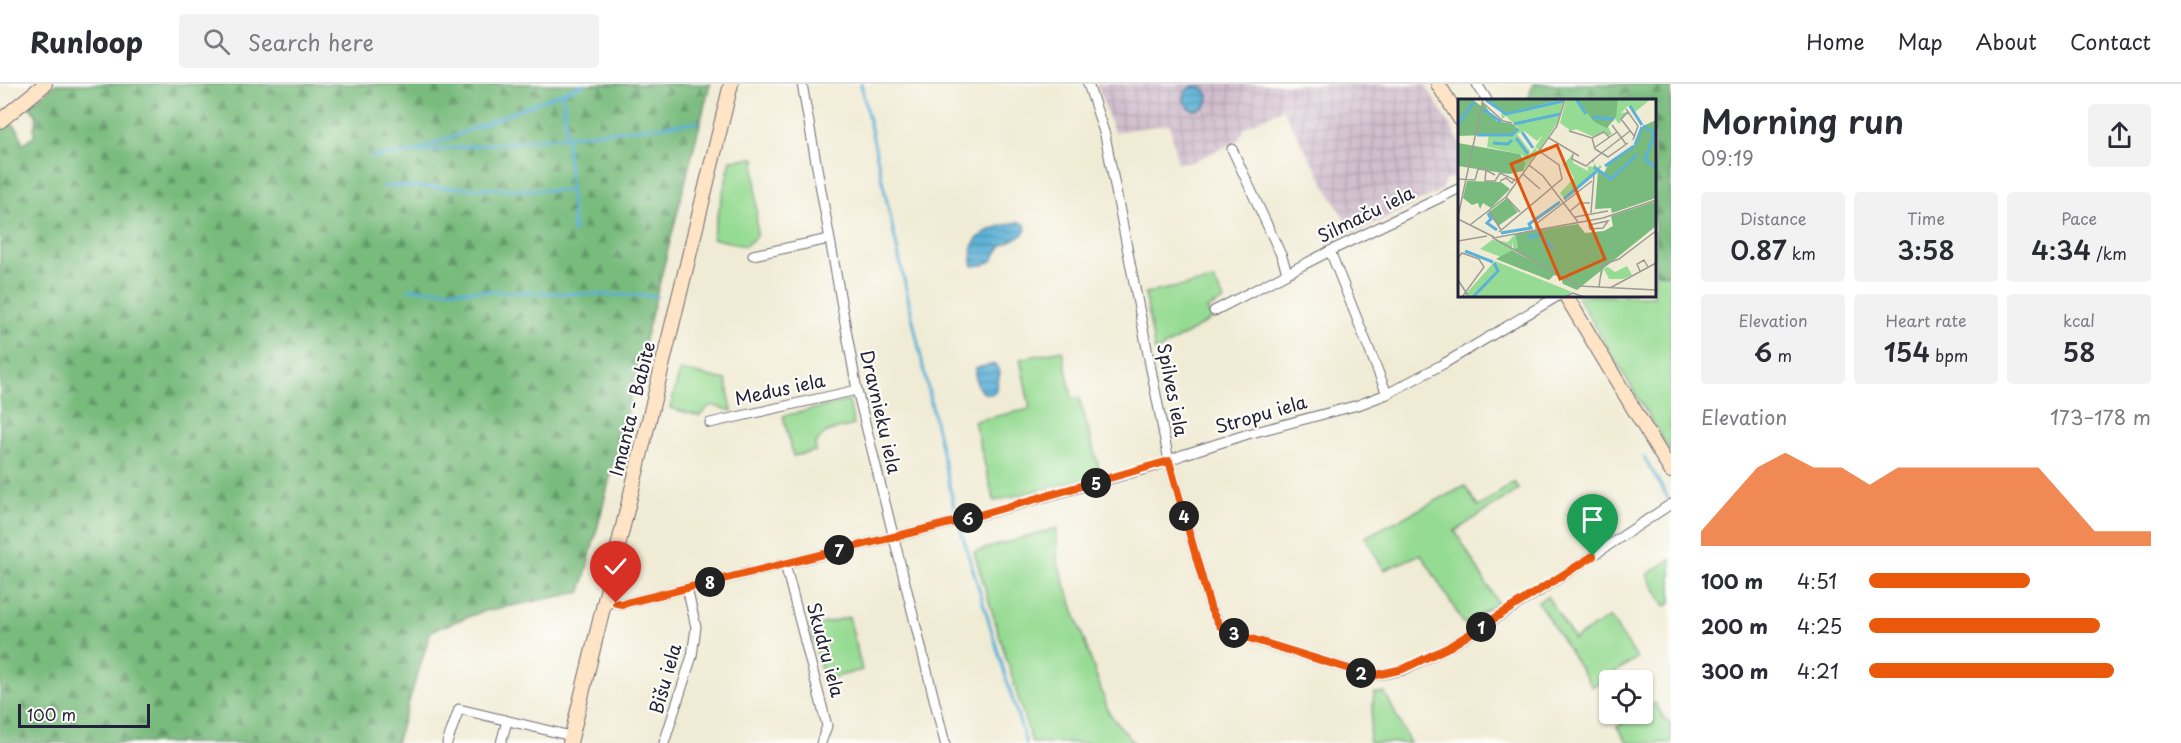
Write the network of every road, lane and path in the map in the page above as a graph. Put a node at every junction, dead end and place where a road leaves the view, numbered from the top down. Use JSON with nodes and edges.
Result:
{"nodes":[{"id":1,"x":45,"y":84,"type":"edge"},
{"id":2,"x":731,"y":84,"type":"edge"},
{"id":3,"x":802,"y":84,"type":"edge"},
{"id":4,"x":1088,"y":84,"type":"edge"},
{"id":5,"x":1438,"y":84,"type":"edge"},
{"id":6,"x":1477,"y":84,"type":"edge"},
{"id":7,"x":1486,"y":99,"type":"edge"},
{"id":8,"x":1458,"y":116,"type":"edge"},
{"id":9,"x":0,"y":121,"type":"edge"},
{"id":10,"x":1232,"y":149,"type":"dead end"},
{"id":11,"x":1458,"y":189,"type":"edge"},
{"id":12,"x":829,"y":239,"type":"junction"},
{"id":13,"x":1330,"y":251,"type":"junction"},
{"id":14,"x":753,"y":255,"type":"dead end"},
{"id":15,"x":1287,"y":272,"type":"junction"},
{"id":16,"x":1556,"y":297,"type":"edge"},
{"id":17,"x":1567,"y":297,"type":"edge"},
{"id":18,"x":1214,"y":311,"type":"dead end"},
{"id":19,"x":857,"y":390,"type":"junction"},
{"id":20,"x":1386,"y":394,"type":"junction"},
{"id":21,"x":710,"y":423,"type":"dead end"},
{"id":22,"x":1169,"y":461,"type":"junction"},
{"id":23,"x":1671,"y":471,"type":"edge"},
{"id":24,"x":1671,"y":504,"type":"edge"},
{"id":25,"x":892,"y":536,"type":"junction"},
{"id":26,"x":785,"y":564,"type":"junction"},
{"id":27,"x":687,"y":588,"type":"junction"},
{"id":28,"x":604,"y":601,"type":"junction"},
{"id":29,"x":507,"y":722,"type":"junction"},
{"id":30,"x":570,"y":740,"type":"edge"},
{"id":31,"x":447,"y":743,"type":"edge"},
{"id":32,"x":501,"y":743,"type":"edge"},
{"id":33,"x":664,"y":743,"type":"edge"},
{"id":34,"x":821,"y":743,"type":"edge"},
{"id":35,"x":945,"y":743,"type":"edge"}],
"edges":[{"from":1,"to":9,"type":"main road"},
{"from":2,"to":28,"type":"main road","name":"Imanta - Babīte"},
{"from":3,"to":12,"type":"street","name":"Dravnieku iela"},
{"from":4,"to":22,"type":"street","name":"Spilves iela"},
{"from":5,"to":8,"type":"main road"},
{"from":6,"to":7,"type":"street"},
{"from":10,"to":15,"type":"street"},
{"from":11,"to":13,"type":"street","name":"Silmaču iela"},
{"from":12,"to":14,"type":"street"},
{"from":12,"to":19,"type":"street","name":"Dravnieku iela"},
{"from":13,"to":15,"type":"street","name":"Silmaču iela"},
{"from":13,"to":20,"type":"street"},
{"from":15,"to":18,"type":"street","name":"Silmaču iela"},
{"from":16,"to":20,"type":"street","name":"Stropu iela"},
{"from":17,"to":23,"type":"main road"},
{"from":19,"to":21,"type":"street","name":"Medus iela"},
{"from":19,"to":25,"type":"street","name":"Dravnieku iela"},
{"from":20,"to":22,"type":"street","name":"Stropu iela"},
{"from":22,"to":24,"type":"street","name":"Spilves iela"},
{"from":22,"to":25,"type":"street","name":"Stropu iela"},
{"from":25,"to":26,"type":"street","name":"Stropu iela"},
{"from":25,"to":35,"type":"street","name":"Dravnieku iela"},
{"from":26,"to":27,"type":"street","name":"Stropu iela"},
{"from":26,"to":34,"type":"street","name":"Skudru iela"},
{"from":27,"to":28,"type":"street","name":"Stropu iela"},
{"from":27,"to":33,"type":"street","name":"Bišu iela"},
{"from":28,"to":30,"type":"main road","name":"Imanta - Babīte"},
{"from":29,"to":30,"type":"street"},
{"from":29,"to":31,"type":"street"},
{"from":29,"to":32,"type":"street"}]}
